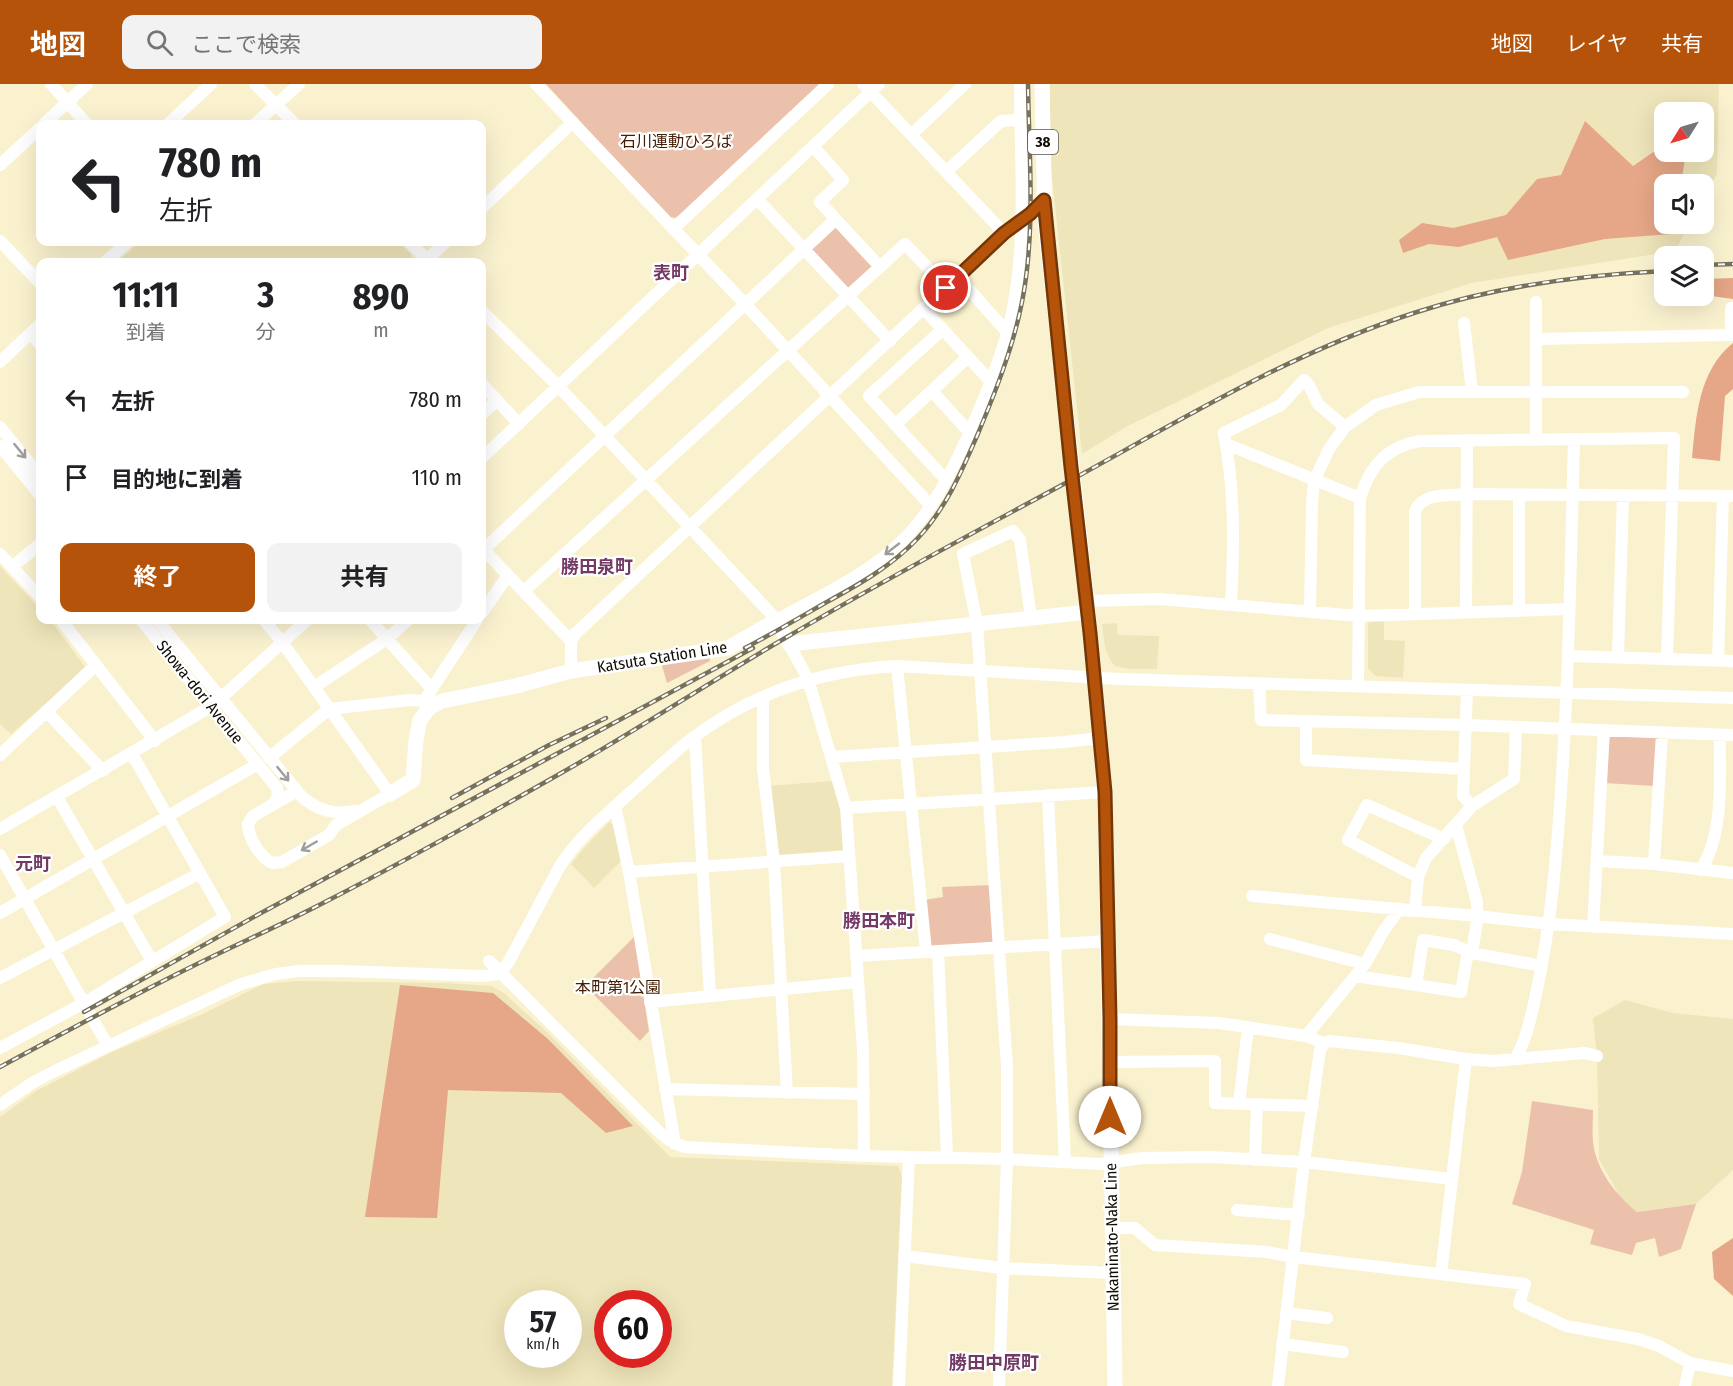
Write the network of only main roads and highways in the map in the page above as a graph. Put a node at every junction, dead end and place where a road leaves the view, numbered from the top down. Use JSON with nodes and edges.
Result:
{"nodes":[{"id":1,"x":1042,"y":84,"type":"edge"},
{"id":2,"x":1087,"y":607,"type":"junction"},
{"id":3,"x":390,"y":794,"type":"road end"},
{"id":4,"x":1115,"y":1386,"type":"edge"}],
"edges":[{"from":1,"to":2,"type":"main road","name":"Nakaminato-Naka Line","number":"38"},
{"from":2,"to":3,"type":"main road","name":"Katsuta Station Line"},
{"from":2,"to":4,"type":"main road","name":"Nakaminato-Naka Line","number":"38"}]}
